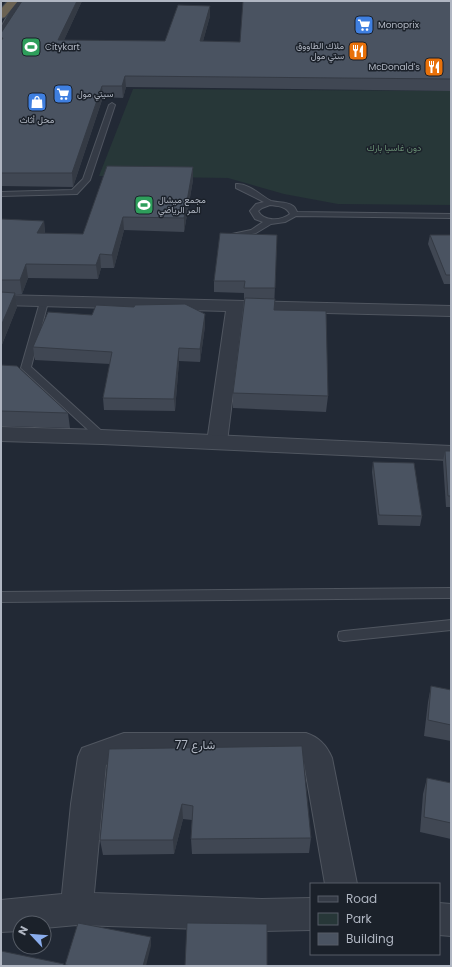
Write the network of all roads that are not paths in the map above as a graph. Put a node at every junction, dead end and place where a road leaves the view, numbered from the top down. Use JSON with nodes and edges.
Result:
{"nodes":[{"id":1,"x":13,"y":1,"type":"edge"},
{"id":2,"x":21,"y":1,"type":"edge"},
{"id":3,"x":1,"y":15,"type":"edge"},
{"id":4,"x":1,"y":36,"type":"edge"},
{"id":5,"x":112,"y":105,"type":"dead end"},
{"id":6,"x":239,"y":186,"type":"dead end"},
{"id":7,"x":1,"y":194,"type":"edge"},
{"id":8,"x":270,"y":203,"type":"junction"},
{"id":9,"x":294,"y":214,"type":"junction"},
{"id":10,"x":451,"y":216,"type":"edge"},
{"id":11,"x":269,"y":221,"type":"junction"},
{"id":12,"x":224,"y":237,"type":"edge"},
{"id":13,"x":1,"y":300,"type":"edge"},
{"id":14,"x":44,"y":302,"type":"junction"},
{"id":15,"x":235,"y":306,"type":"junction"},
{"id":16,"x":451,"y":311,"type":"edge"},
{"id":17,"x":14,"y":368,"type":"edge"},
{"id":18,"x":26,"y":368,"type":"junction"},
{"id":19,"x":1,"y":434,"type":"edge"},
{"id":20,"x":102,"y":437,"type":"junction"},
{"id":21,"x":217,"y":442,"type":"junction"},
{"id":22,"x":451,"y":453,"type":"edge"},
{"id":23,"x":451,"y":594,"type":"edge"},
{"id":24,"x":1,"y":597,"type":"edge"},
{"id":25,"x":451,"y":626,"type":"edge"},
{"id":26,"x":344,"y":636,"type":"dead end"},
{"id":27,"x":341,"y":883,"type":"edge"},
{"id":28,"x":77,"y":909,"type":"junction"},
{"id":29,"x":310,"y":914,"type":"edge"},
{"id":30,"x":1,"y":916,"type":"edge"},
{"id":31,"x":440,"y":919,"type":"edge"},
{"id":32,"x":451,"y":920,"type":"edge"}],
"edges":[{"from":1,"to":3,"type":"highway"},
{"from":2,"to":4,"type":"street"},
{"from":5,"to":7,"type":"lane"},
{"from":6,"to":8,"type":"lane"},
{"from":8,"to":9,"type":"lane"},
{"from":8,"to":11,"type":"lane"},
{"from":9,"to":10,"type":"lane"},
{"from":9,"to":11,"type":"lane"},
{"from":11,"to":12,"type":"lane"},
{"from":13,"to":14,"type":"street"},
{"from":14,"to":15,"type":"street"},
{"from":14,"to":18,"type":"lane"},
{"from":15,"to":16,"type":"street"},
{"from":15,"to":21,"type":"street"},
{"from":17,"to":18,"type":"lane"},
{"from":18,"to":20,"type":"lane"},
{"from":19,"to":20,"type":"street"},
{"from":20,"to":21,"type":"street"},
{"from":21,"to":22,"type":"street"},
{"from":23,"to":24,"type":"lane"},
{"from":25,"to":26,"type":"lane"},
{"from":27,"to":28,"type":"street","name":"شارع 77"},
{"from":28,"to":29,"type":"street"},
{"from":28,"to":30,"type":"street"},
{"from":31,"to":32,"type":"street"}]}
